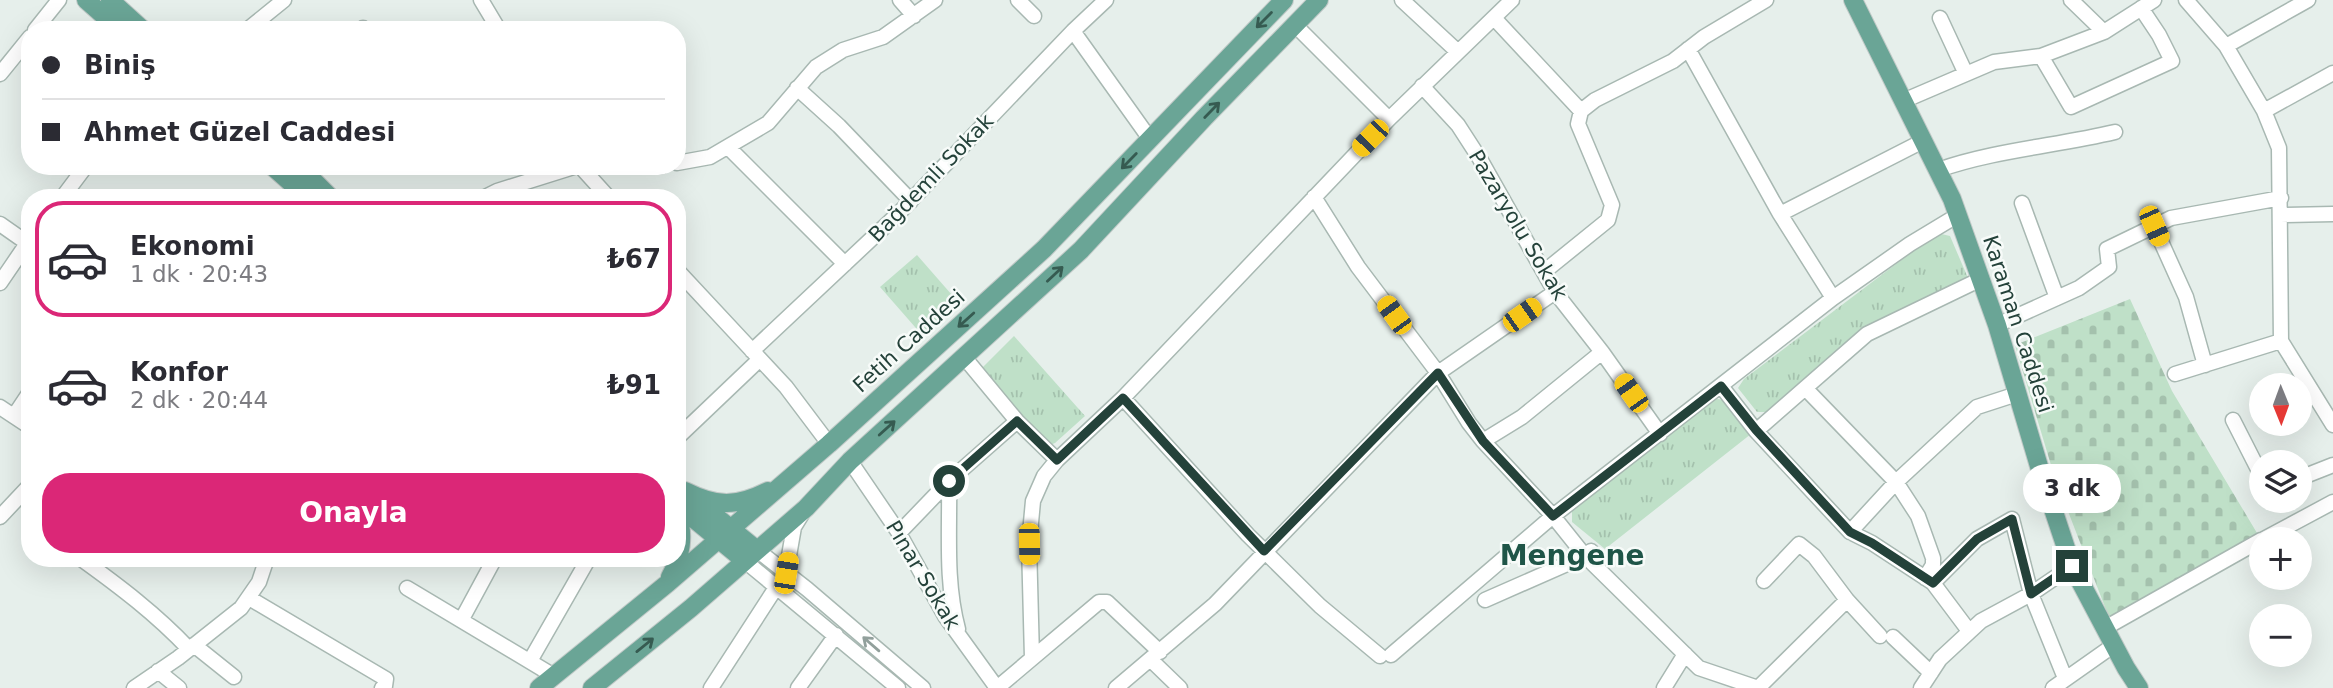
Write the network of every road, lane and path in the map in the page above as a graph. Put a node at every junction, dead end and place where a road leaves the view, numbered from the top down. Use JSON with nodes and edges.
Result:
{"nodes":[{"id":1,"x":59,"y":0,"type":"edge"},
{"id":2,"x":86,"y":0,"type":"edge"},
{"id":3,"x":110,"y":0,"type":"edge"},
{"id":4,"x":284,"y":0,"type":"edge"},
{"id":5,"x":481,"y":0,"type":"edge"},
{"id":6,"x":900,"y":0,"type":"edge"},
{"id":7,"x":935,"y":0,"type":"edge"},
{"id":8,"x":1018,"y":0,"type":"edge"},
{"id":9,"x":1106,"y":0,"type":"edge"},
{"id":10,"x":1284,"y":0,"type":"edge"},
{"id":11,"x":1320,"y":0,"type":"edge"},
{"id":12,"x":1402,"y":0,"type":"edge"},
{"id":13,"x":1512,"y":0,"type":"edge"},
{"id":14,"x":1735,"y":0,"type":"edge"},
{"id":15,"x":1766,"y":0,"type":"edge"},
{"id":16,"x":1853,"y":0,"type":"edge"},
{"id":17,"x":2071,"y":0,"type":"edge"},
{"id":18,"x":2186,"y":0,"type":"edge"},
{"id":19,"x":2308,"y":0,"type":"edge"},
{"id":20,"x":2148,"y":4,"type":"edge"},
{"id":21,"x":914,"y":16,"type":"junction"},
{"id":22,"x":1034,"y":16,"type":"dead end"},
{"id":23,"x":1738,"y":16,"type":"junction"},
{"id":24,"x":1494,"y":18,"type":"junction"},
{"id":25,"x":1940,"y":18,"type":"dead end"},
{"id":26,"x":42,"y":21,"type":"edge"},
{"id":27,"x":110,"y":21,"type":"edge"},
{"id":28,"x":133,"y":21,"type":"edge"},
{"id":29,"x":258,"y":21,"type":"edge"},
{"id":30,"x":494,"y":21,"type":"edge"},
{"id":31,"x":1295,"y":24,"type":"junction"},
{"id":32,"x":1073,"y":31,"type":"junction"},
{"id":33,"x":2104,"y":32,"type":"junction"},
{"id":34,"x":2226,"y":46,"type":"junction"},
{"id":35,"x":21,"y":48,"type":"edge"},
{"id":36,"x":1688,"y":49,"type":"junction"},
{"id":37,"x":1458,"y":52,"type":"junction"},
{"id":38,"x":2041,"y":56,"type":"junction"},
{"id":39,"x":2333,"y":73,"type":"edge"},
{"id":40,"x":0,"y":74,"type":"edge"},
{"id":41,"x":1966,"y":74,"type":"junction"},
{"id":42,"x":1422,"y":86,"type":"junction"},
{"id":43,"x":797,"y":88,"type":"junction"},
{"id":44,"x":1903,"y":101,"type":"junction"},
{"id":45,"x":1581,"y":111,"type":"junction"},
{"id":46,"x":2264,"y":111,"type":"junction"},
{"id":47,"x":1389,"y":119,"type":"junction"},
{"id":48,"x":2115,"y":132,"type":"dead end"},
{"id":49,"x":1150,"y":139,"type":"junction"},
{"id":50,"x":1923,"y":141,"type":"junction"},
{"id":51,"x":728,"y":147,"type":"junction"},
{"id":52,"x":686,"y":161,"type":"edge"},
{"id":53,"x":1938,"y":170,"type":"junction"},
{"id":54,"x":282,"y":175,"type":"edge"},
{"id":55,"x":308,"y":175,"type":"edge"},
{"id":56,"x":549,"y":175,"type":"edge"},
{"id":57,"x":587,"y":175,"type":"edge"},
{"id":58,"x":298,"y":189,"type":"edge"},
{"id":59,"x":322,"y":189,"type":"edge"},
{"id":60,"x":504,"y":189,"type":"edge"},
{"id":61,"x":601,"y":189,"type":"edge"},
{"id":62,"x":1314,"y":197,"type":"junction"},
{"id":63,"x":2281,"y":198,"type":"junction"},
{"id":64,"x":911,"y":201,"type":"junction"},
{"id":65,"x":2022,"y":203,"type":"dead end"},
{"id":66,"x":1780,"y":214,"type":"junction"},
{"id":67,"x":2333,"y":214,"type":"edge"},
{"id":68,"x":1958,"y":215,"type":"junction"},
{"id":69,"x":2281,"y":215,"type":"junction"},
{"id":70,"x":0,"y":224,"type":"edge"},
{"id":71,"x":2154,"y":226,"type":"junction"},
{"id":72,"x":21,"y":237,"type":"edge"},
{"id":73,"x":21,"y":253,"type":"edge"},
{"id":74,"x":845,"y":264,"type":"junction"},
{"id":75,"x":1545,"y":271,"type":"junction"},
{"id":76,"x":1981,"y":279,"type":"junction"},
{"id":77,"x":686,"y":280,"type":"edge"},
{"id":78,"x":0,"y":283,"type":"edge"},
{"id":79,"x":1555,"y":292,"type":"junction"},
{"id":80,"x":1833,"y":298,"type":"junction"},
{"id":81,"x":2057,"y":298,"type":"junction"},
{"id":82,"x":1997,"y":324,"type":"junction"},
{"id":83,"x":2281,"y":341,"type":"junction"},
{"id":84,"x":1602,"y":352,"type":"junction"},
{"id":85,"x":756,"y":355,"type":"junction"},
{"id":86,"x":964,"y":357,"type":"junction"},
{"id":87,"x":2205,"y":365,"type":"junction"},
{"id":88,"x":1438,"y":373,"type":"junction"},
{"id":89,"x":2175,"y":374,"type":"dead end"},
{"id":90,"x":1721,"y":386,"type":"junction"},
{"id":91,"x":1806,"y":389,"type":"junction"},
{"id":92,"x":2017,"y":394,"type":"junction"},
{"id":93,"x":1123,"y":398,"type":"junction"},
{"id":94,"x":21,"y":406,"type":"edge"},
{"id":95,"x":0,"y":407,"type":"edge"},
{"id":96,"x":21,"y":415,"type":"edge"},
{"id":97,"x":14,"y":416,"type":"junction"},
{"id":98,"x":2233,"y":420,"type":"dead end"},
{"id":99,"x":21,"y":421,"type":"edge"},
{"id":100,"x":1017,"y":421,"type":"junction"},
{"id":101,"x":2333,"y":425,"type":"edge"},
{"id":102,"x":686,"y":429,"type":"edge"},
{"id":103,"x":1756,"y":430,"type":"junction"},
{"id":104,"x":1660,"y":434,"type":"junction"},
{"id":105,"x":1483,"y":441,"type":"junction"},
{"id":106,"x":830,"y":444,"type":"junction"},
{"id":107,"x":2249,"y":451,"type":"edge"},
{"id":108,"x":1057,"y":460,"type":"junction"},
{"id":109,"x":850,"y":461,"type":"junction"},
{"id":110,"x":2333,"y":465,"type":"edge"},
{"id":111,"x":2312,"y":473,"type":"edge"},
{"id":112,"x":949,"y":481,"type":"junction"},
{"id":113,"x":1896,"y":482,"type":"junction"},
{"id":114,"x":784,"y":483,"type":"junction"},
{"id":115,"x":21,"y":495,"type":"edge"},
{"id":116,"x":686,"y":496,"type":"edge"},
{"id":117,"x":686,"y":499,"type":"edge"},
{"id":118,"x":2333,"y":502,"type":"edge"},
{"id":119,"x":806,"y":508,"type":"junction"},
{"id":120,"x":1553,"y":516,"type":"junction"},
{"id":121,"x":0,"y":517,"type":"edge"},
{"id":122,"x":2286,"y":527,"type":"edge"},
{"id":123,"x":1850,"y":532,"type":"junction"},
{"id":124,"x":899,"y":533,"type":"junction"},
{"id":125,"x":725,"y":534,"type":"junction"},
{"id":126,"x":2249,"y":548,"type":"edge"},
{"id":127,"x":1264,"y":551,"type":"junction"},
{"id":128,"x":1589,"y":553,"type":"junction"},
{"id":129,"x":751,"y":555,"type":"junction"},
{"id":130,"x":2072,"y":566,"type":"junction"},
{"id":131,"x":93,"y":567,"type":"edge"},
{"id":132,"x":264,"y":567,"type":"edge"},
{"id":133,"x":490,"y":567,"type":"edge"},
{"id":134,"x":584,"y":567,"type":"edge"},
{"id":135,"x":676,"y":567,"type":"edge"},
{"id":136,"x":786,"y":573,"type":"junction"},
{"id":137,"x":1929,"y":581,"type":"junction"},
{"id":138,"x":1764,"y":582,"type":"dead end"},
{"id":139,"x":668,"y":583,"type":"junction"},
{"id":140,"x":777,"y":586,"type":"junction"},
{"id":141,"x":407,"y":588,"type":"dead end"},
{"id":142,"x":2031,"y":594,"type":"junction"},
{"id":143,"x":249,"y":598,"type":"junction"},
{"id":144,"x":1485,"y":600,"type":"dead end"},
{"id":145,"x":1847,"y":600,"type":"junction"},
{"id":146,"x":461,"y":619,"type":"junction"},
{"id":147,"x":1969,"y":631,"type":"junction"},
{"id":148,"x":836,"y":635,"type":"junction"},
{"id":149,"x":2109,"y":636,"type":"junction"},
{"id":150,"x":960,"y":637,"type":"junction"},
{"id":151,"x":191,"y":647,"type":"junction"},
{"id":152,"x":1685,"y":654,"type":"junction"},
{"id":153,"x":1155,"y":656,"type":"junction"},
{"id":154,"x":1032,"y":658,"type":"junction"},
{"id":155,"x":530,"y":661,"type":"junction"},
{"id":156,"x":2126,"y":668,"type":"junction"},
{"id":157,"x":158,"y":671,"type":"junction"},
{"id":158,"x":1931,"y":673,"type":"junction"},
{"id":159,"x":554,"y":676,"type":"junction"},
{"id":160,"x":233,"y":677,"type":"dead end"},
{"id":161,"x":2059,"y":683,"type":"edge"},
{"id":162,"x":891,"y":686,"type":"edge"},
{"id":163,"x":134,"y":688,"type":"edge"},
{"id":164,"x":179,"y":688,"type":"edge"},
{"id":165,"x":382,"y":688,"type":"edge"},
{"id":166,"x":539,"y":688,"type":"edge"},
{"id":167,"x":592,"y":688,"type":"edge"},
{"id":168,"x":711,"y":688,"type":"edge"},
{"id":169,"x":798,"y":688,"type":"edge"},
{"id":170,"x":923,"y":688,"type":"edge"},
{"id":171,"x":997,"y":688,"type":"edge"},
{"id":172,"x":1116,"y":688,"type":"edge"},
{"id":173,"x":1180,"y":688,"type":"edge"},
{"id":174,"x":1664,"y":688,"type":"edge"},
{"id":175,"x":1921,"y":688,"type":"edge"},
{"id":176,"x":2133,"y":688,"type":"edge"},
{"id":177,"x":2139,"y":688,"type":"edge"}],
"edges":[{"from":1,"to":26,"type":"street"},
{"from":2,"to":27,"type":"main road"},
{"from":3,"to":28,"type":"main road"},
{"from":4,"to":29,"type":"street"},
{"from":5,"to":30,"type":"street"},
{"from":6,"to":21,"type":"street"},
{"from":7,"to":21,"type":"street"},
{"from":8,"to":22,"type":"street"},
{"from":9,"to":32,"type":"street","name":"Bağdemli Sokak"},
{"from":10,"to":49,"type":"main road","name":"Fetih Caddesi","one_way":true},
{"from":11,"to":31,"type":"main road"},
{"from":12,"to":37,"type":"street"},
{"from":13,"to":24,"type":"street"},
{"from":14,"to":23,"type":"street"},
{"from":15,"to":23,"type":"street"},
{"from":16,"to":44,"type":"main road","name":"Karaman Caddesi"},
{"from":17,"to":33,"type":"street"},
{"from":18,"to":34,"type":"street"},
{"from":19,"to":34,"type":"street"},
{"from":20,"to":33,"type":"street"},
{"from":20,"to":38,"type":"street"},
{"from":21,"to":43,"type":"street"},
{"from":23,"to":36,"type":"street"},
{"from":24,"to":37,"type":"street"},
{"from":24,"to":45,"type":"street"},
{"from":25,"to":41,"type":"street"},
{"from":31,"to":47,"type":"street"},
{"from":86,"to":31,"type":"main road","one_way":true},
{"from":32,"to":49,"type":"street"},
{"from":32,"to":64,"type":"street","name":"Bağdemli Sokak"},
{"from":33,"to":38,"type":"street"},
{"from":34,"to":46,"type":"street"},
{"from":35,"to":40,"type":"street"},
{"from":36,"to":45,"type":"street"},
{"from":36,"to":66,"type":"street"},
{"from":37,"to":42,"type":"street"},
{"from":38,"to":41,"type":"street"},
{"from":39,"to":46,"type":"street"},
{"from":41,"to":44,"type":"street"},
{"from":42,"to":47,"type":"street"},
{"from":42,"to":75,"type":"street","name":"Pazaryolu Sokak"},
{"from":43,"to":51,"type":"street"},
{"from":43,"to":64,"type":"street"},
{"from":44,"to":50,"type":"main road","name":"Karaman Caddesi"},
{"from":45,"to":75,"type":"street"},
{"from":46,"to":63,"type":"street"},
{"from":47,"to":62,"type":"street"},
{"from":48,"to":53,"type":"street"},
{"from":49,"to":106,"type":"main road","name":"Fetih Caddesi","one_way":true},
{"from":50,"to":53,"type":"main road","name":"Karaman Caddesi"},
{"from":50,"to":66,"type":"street"},
{"from":51,"to":52,"type":"street"},
{"from":51,"to":74,"type":"street"},
{"from":53,"to":68,"type":"main road","name":"Karaman Caddesi"},
{"from":54,"to":58,"type":"main road"},
{"from":55,"to":59,"type":"main road"},
{"from":56,"to":60,"type":"street"},
{"from":57,"to":61,"type":"street"},
{"from":62,"to":88,"type":"street"},
{"from":62,"to":93,"type":"street"},
{"from":63,"to":69,"type":"street"},
{"from":63,"to":71,"type":"street"},
{"from":64,"to":74,"type":"street","name":"Bağdemli Sokak"},
{"from":65,"to":81,"type":"street"},
{"from":66,"to":80,"type":"street"},
{"from":67,"to":69,"type":"street"},
{"from":68,"to":76,"type":"main road","name":"Karaman Caddesi"},
{"from":68,"to":80,"type":"street"},
{"from":69,"to":83,"type":"street"},
{"from":70,"to":72,"type":"street"},
{"from":71,"to":81,"type":"street"},
{"from":71,"to":87,"type":"street"},
{"from":73,"to":78,"type":"street"},
{"from":74,"to":85,"type":"street","name":"Bağdemli Sokak"},
{"from":75,"to":79,"type":"street","name":"Pazaryolu Sokak"},
{"from":76,"to":82,"type":"main road","name":"Karaman Caddesi"},
{"from":76,"to":91,"type":"street"},
{"from":77,"to":85,"type":"street"},
{"from":79,"to":84,"type":"street","name":"Pazaryolu Sokak"},
{"from":79,"to":88,"type":"street"},
{"from":80,"to":90,"type":"street"},
{"from":81,"to":82,"type":"street"},
{"from":82,"to":92,"type":"main road","name":"Karaman Caddesi"},
{"from":83,"to":87,"type":"street"},
{"from":83,"to":101,"type":"street"},
{"from":84,"to":104,"type":"street","name":"Pazaryolu Sokak"},
{"from":84,"to":105,"type":"street"},
{"from":85,"to":102,"type":"street","name":"Bağdemli Sokak"},
{"from":85,"to":106,"type":"street"},
{"from":86,"to":100,"type":"street"},
{"from":109,"to":86,"type":"main road","one_way":true},
{"from":87,"to":89,"type":"street"},
{"from":88,"to":105,"type":"street"},
{"from":88,"to":127,"type":"street"},
{"from":90,"to":103,"type":"street"},
{"from":90,"to":104,"type":"street"},
{"from":91,"to":103,"type":"street"},
{"from":91,"to":113,"type":"street"},
{"from":92,"to":113,"type":"street"},
{"from":92,"to":130,"type":"main road","name":"Karaman Caddesi"},
{"from":93,"to":108,"type":"street"},
{"from":93,"to":127,"type":"street"},
{"from":94,"to":97,"type":"street"},
{"from":95,"to":97,"type":"street"},
{"from":96,"to":97,"type":"street"},
{"from":97,"to":99,"type":"street"},
{"from":98,"to":107,"type":"street"},
{"from":100,"to":108,"type":"street"},
{"from":100,"to":112,"type":"street"},
{"from":103,"to":123,"type":"street"},
{"from":104,"to":120,"type":"street"},
{"from":105,"to":120,"type":"street"},
{"from":106,"to":114,"type":"main road","name":"Fetih Caddesi"},
{"from":108,"to":154,"type":"street"},
{"from":109,"to":119,"type":"main road"},
{"from":109,"to":124,"type":"street","name":"Pınar Sokak"},
{"from":110,"to":111,"type":"street"},
{"from":112,"to":124,"type":"street"},
{"from":112,"to":150,"type":"street"},
{"from":113,"to":123,"type":"street"},
{"from":113,"to":137,"type":"street"},
{"from":114,"to":116,"type":"main road"},
{"from":114,"to":125,"type":"main road","name":"Fetih Caddesi"},
{"from":115,"to":121,"type":"street"},
{"from":117,"to":125,"type":"main road"},
{"from":118,"to":122,"type":"street"},
{"from":119,"to":129,"type":"main road"},
{"from":119,"to":136,"type":"street"},
{"from":120,"to":127,"type":"street"},
{"from":120,"to":128,"type":"street"},
{"from":123,"to":137,"type":"street"},
{"from":124,"to":150,"type":"street","name":"Pınar Sokak"},
{"from":125,"to":129,"type":"main road"},
{"from":125,"to":139,"type":"main road","name":"Fetih Caddesi"},
{"from":126,"to":149,"type":"street"},
{"from":127,"to":153,"type":"street"},
{"from":128,"to":144,"type":"street"},
{"from":128,"to":152,"type":"street"},
{"from":129,"to":136,"type":"street"},
{"from":129,"to":140,"type":"street"},
{"from":167,"to":129,"type":"main road","one_way":true},
{"from":130,"to":142,"type":"street"},
{"from":130,"to":149,"type":"main road","name":"Karaman Caddesi"},
{"from":131,"to":151,"type":"street"},
{"from":132,"to":143,"type":"street"},
{"from":133,"to":146,"type":"street"},
{"from":134,"to":155,"type":"street"},
{"from":135,"to":139,"type":"main road"},
{"from":170,"to":136,"type":"street","one_way":true},
{"from":137,"to":142,"type":"street"},
{"from":137,"to":147,"type":"street"},
{"from":138,"to":145,"type":"street"},
{"from":139,"to":159,"type":"main road","name":"Fetih Caddesi"},
{"from":140,"to":148,"type":"street"},
{"from":140,"to":168,"type":"street"},
{"from":141,"to":146,"type":"street"},
{"from":142,"to":147,"type":"street"},
{"from":142,"to":161,"type":"street"},
{"from":143,"to":151,"type":"street"},
{"from":143,"to":165,"type":"street"},
{"from":145,"to":152,"type":"street"},
{"from":145,"to":158,"type":"street"},
{"from":146,"to":155,"type":"street"},
{"from":147,"to":158,"type":"street"},
{"from":148,"to":162,"type":"street"},
{"from":148,"to":169,"type":"street"},
{"from":149,"to":156,"type":"main road","name":"Karaman Caddesi"},
{"from":149,"to":161,"type":"street"},
{"from":150,"to":171,"type":"street","name":"Pınar Sokak"},
{"from":151,"to":157,"type":"street"},
{"from":151,"to":160,"type":"street"},
{"from":152,"to":174,"type":"street"},
{"from":153,"to":154,"type":"street"},
{"from":153,"to":172,"type":"street"},
{"from":153,"to":173,"type":"street"},
{"from":154,"to":171,"type":"street"},
{"from":155,"to":159,"type":"street"},
{"from":156,"to":176,"type":"main road","name":"Karaman Caddesi"},
{"from":156,"to":177,"type":"main road","name":"Karaman Caddesi"},
{"from":157,"to":163,"type":"street"},
{"from":157,"to":164,"type":"street"},
{"from":158,"to":175,"type":"street"},
{"from":159,"to":166,"type":"main road","name":"Fetih Caddesi"}]}
